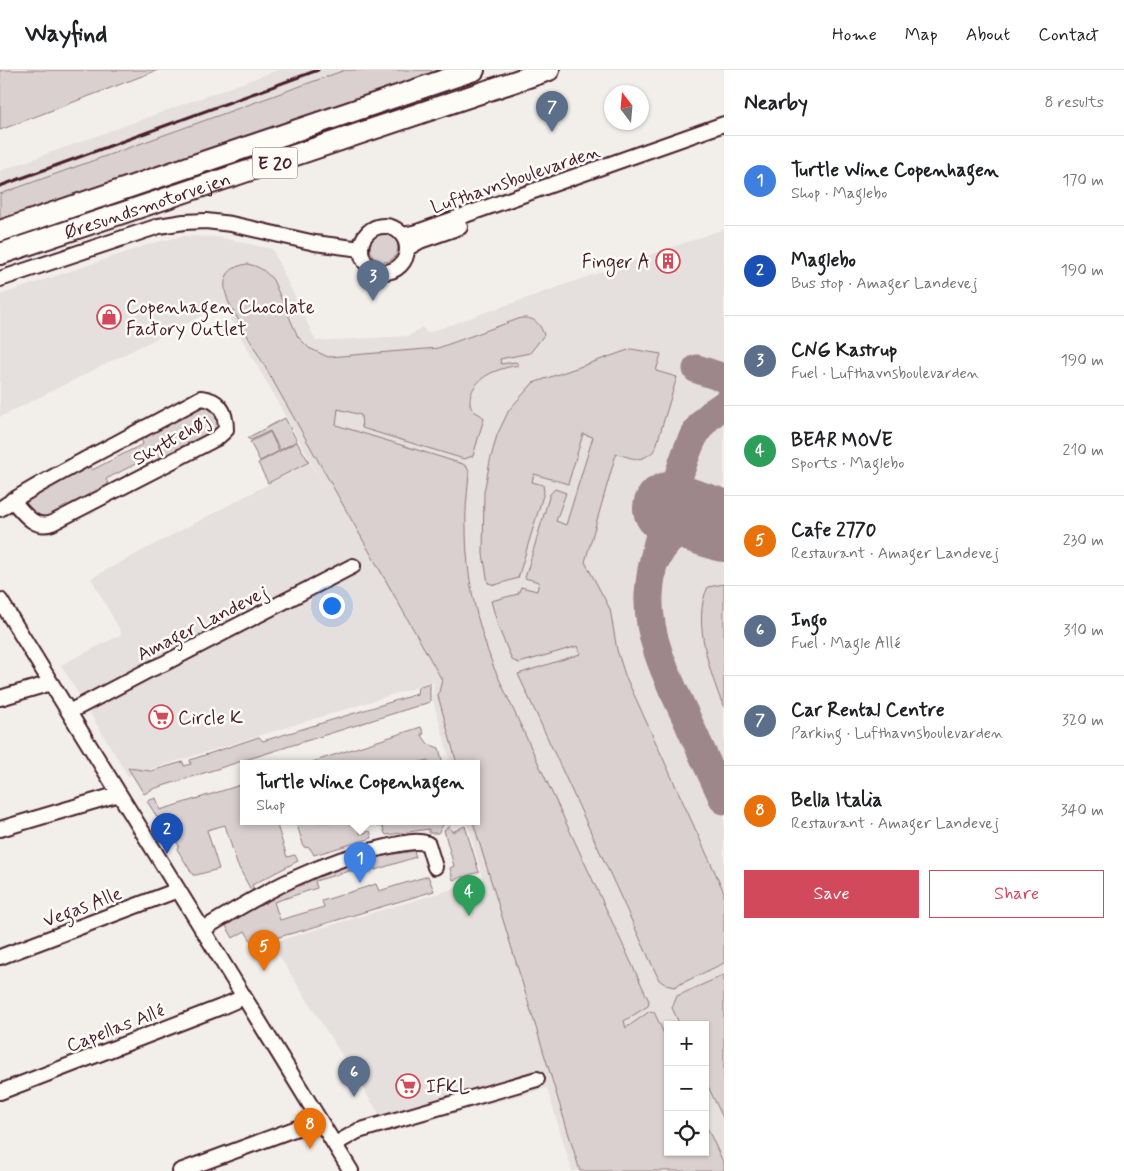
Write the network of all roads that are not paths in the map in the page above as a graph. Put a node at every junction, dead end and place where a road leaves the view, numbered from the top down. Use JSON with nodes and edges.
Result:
{"nodes":[{"id":1,"x":474,"y":70,"type":"edge"},
{"id":2,"x":549,"y":70,"type":"edge"},
{"id":3,"x":724,"y":124,"type":"edge"},
{"id":4,"x":724,"y":134,"type":"edge"},
{"id":5,"x":0,"y":231,"type":"edge"},
{"id":6,"x":402,"y":235,"type":"junction"},
{"id":7,"x":408,"y":248,"type":"junction"},
{"id":8,"x":361,"y":249,"type":"junction"},
{"id":9,"x":0,"y":254,"type":"edge"},
{"id":10,"x":0,"y":279,"type":"edge"},
{"id":11,"x":12,"y":500,"type":"junction"},
{"id":12,"x":0,"y":509,"type":"edge"},
{"id":13,"x":353,"y":566,"type":"dead end"},
{"id":14,"x":0,"y":600,"type":"edge"},
{"id":15,"x":51,"y":683,"type":"junction"},
{"id":16,"x":0,"y":698,"type":"edge"},
{"id":17,"x":69,"y":712,"type":"junction"},
{"id":18,"x":119,"y":794,"type":"junction"},
{"id":19,"x":0,"y":829,"type":"edge"},
{"id":20,"x":435,"y":867,"type":"dead end"},
{"id":21,"x":178,"y":890,"type":"junction"},
{"id":22,"x":202,"y":930,"type":"junction"},
{"id":23,"x":0,"y":957,"type":"edge"},
{"id":24,"x":244,"y":997,"type":"junction"},
{"id":25,"x":537,"y":1080,"type":"dead end"},
{"id":26,"x":0,"y":1092,"type":"edge"},
{"id":27,"x":319,"y":1120,"type":"junction"},
{"id":28,"x":335,"y":1144,"type":"junction"},
{"id":29,"x":180,"y":1171,"type":"edge"},
{"id":30,"x":351,"y":1171,"type":"edge"}],
"edges":[{"from":1,"to":5,"type":"highway","name":"Øresundsmotorvejen","number":"E 20"},
{"from":2,"to":9,"type":"highway","name":"Øresundsmotorvejen","number":"E 20"},
{"from":3,"to":6,"type":"street","name":"Lufthavnsboulevarden"},
{"from":4,"to":7,"type":"street","name":"Lufthavnsboulevarden"},
{"from":6,"to":7,"type":"street"},
{"from":6,"to":8,"type":"street"},
{"from":7,"to":8,"type":"street"},
{"from":8,"to":10,"type":"street"},
{"from":11,"to":11,"type":"street","name":"Skyttehøj"},
{"from":11,"to":12,"type":"street","name":"Skyttehøj"},
{"from":13,"to":17,"type":"street","name":"Amager Landevej"},
{"from":14,"to":15,"type":"street"},
{"from":15,"to":16,"type":"street"},
{"from":15,"to":17,"type":"street"},
{"from":17,"to":18,"type":"street"},
{"from":18,"to":19,"type":"street"},
{"from":18,"to":21,"type":"street"},
{"from":20,"to":22,"type":"street"},
{"from":21,"to":22,"type":"street"},
{"from":21,"to":23,"type":"street","name":"Vegas Alle"},
{"from":22,"to":24,"type":"street"},
{"from":24,"to":26,"type":"street","name":"Capellas Allé"},
{"from":24,"to":27,"type":"street"},
{"from":25,"to":28,"type":"street"},
{"from":27,"to":28,"type":"street"},
{"from":27,"to":29,"type":"street"},
{"from":28,"to":30,"type":"street"}]}
